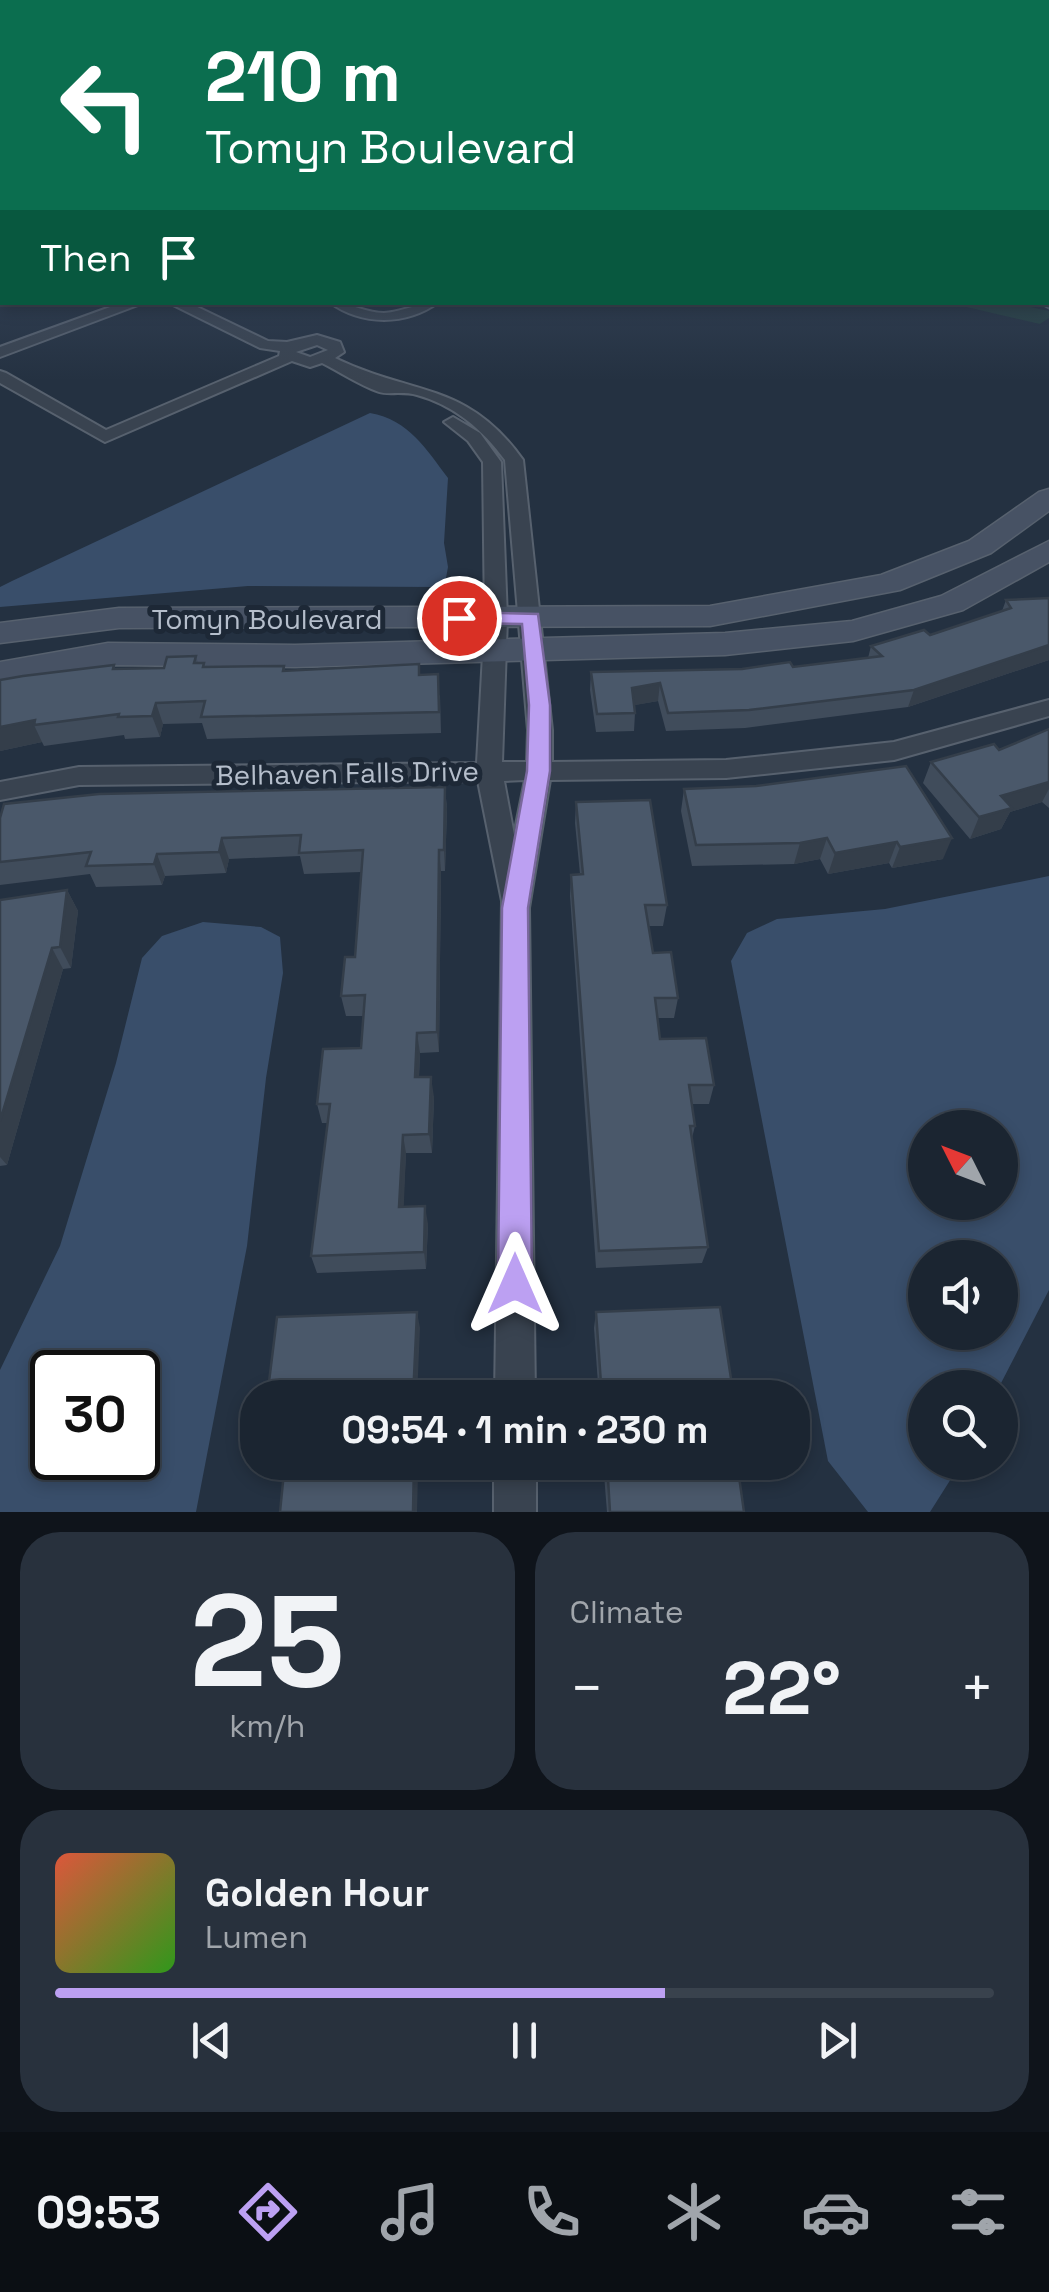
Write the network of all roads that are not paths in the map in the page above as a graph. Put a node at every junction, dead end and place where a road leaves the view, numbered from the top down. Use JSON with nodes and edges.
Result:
{"nodes":[{"id":1,"x":130,"y":305,"type":"edge"},
{"id":2,"x":180,"y":305,"type":"edge"},
{"id":3,"x":337,"y":305,"type":"edge"},
{"id":4,"x":425,"y":305,"type":"edge"},
{"id":5,"x":346,"y":333,"type":"junction"},
{"id":6,"x":0,"y":352,"type":"edge"},
{"id":7,"x":289,"y":352,"type":"junction"},
{"id":8,"x":0,"y":376,"type":"edge"},
{"id":9,"x":371,"y":382,"type":"junction"},
{"id":10,"x":514,"y":460,"type":"junction"},
{"id":11,"x":492,"y":462,"type":"junction"},
{"id":12,"x":1049,"y":498,"type":"edge"},
{"id":13,"x":1049,"y":550,"type":"edge"},
{"id":14,"x":0,"y":633,"type":"edge"},
{"id":15,"x":533,"y":633,"type":"junction"},
{"id":16,"x":496,"y":634,"type":"junction"},
{"id":17,"x":0,"y":672,"type":"edge"},
{"id":18,"x":492,"y":704,"type":"junction"},
{"id":19,"x":540,"y":705,"type":"junction"},
{"id":20,"x":1049,"y":708,"type":"edge"},
{"id":21,"x":489,"y":771,"type":"junction"},
{"id":22,"x":538,"y":771,"type":"junction"},
{"id":23,"x":0,"y":791,"type":"edge"},
{"id":24,"x":515,"y":908,"type":"junction"},
{"id":25,"x":515,"y":1380,"type":"edge"},
{"id":26,"x":515,"y":1480,"type":"edge"},
{"id":27,"x":515,"y":1512,"type":"edge"}],
"edges":[{"from":1,"to":6,"type":"street"},
{"from":2,"to":7,"type":"street"},
{"from":3,"to":5,"type":"street"},
{"from":4,"to":5,"type":"street"},
{"from":5,"to":7,"type":"street"},
{"from":5,"to":9,"type":"street"},
{"from":7,"to":8,"type":"street"},
{"from":9,"to":10,"type":"street"},
{"from":9,"to":11,"type":"street"},
{"from":10,"to":11,"type":"street"},
{"from":10,"to":15,"type":"street"},
{"from":11,"to":16,"type":"street"},
{"from":12,"to":15,"type":"street","name":"Tomyn Boulevard"},
{"from":13,"to":15,"type":"street","name":"Tomyn Boulevard"},
{"from":14,"to":16,"type":"street","name":"Tomyn Boulevard"},
{"from":15,"to":16,"type":"street","name":"Tomyn Boulevard"},
{"from":15,"to":19,"type":"street"},
{"from":16,"to":17,"type":"street","name":"Tomyn Boulevard"},
{"from":16,"to":18,"type":"street"},
{"from":18,"to":19,"type":"street"},
{"from":18,"to":21,"type":"street"},
{"from":19,"to":22,"type":"street"},
{"from":20,"to":22,"type":"street","name":"Belhaven Falls Drive"},
{"from":21,"to":22,"type":"street","name":"Belhaven Falls Drive"},
{"from":21,"to":23,"type":"street","name":"Belhaven Falls Drive"},
{"from":21,"to":24,"type":"street"},
{"from":22,"to":24,"type":"street"},
{"from":24,"to":25,"type":"street"},
{"from":26,"to":27,"type":"street"}]}
